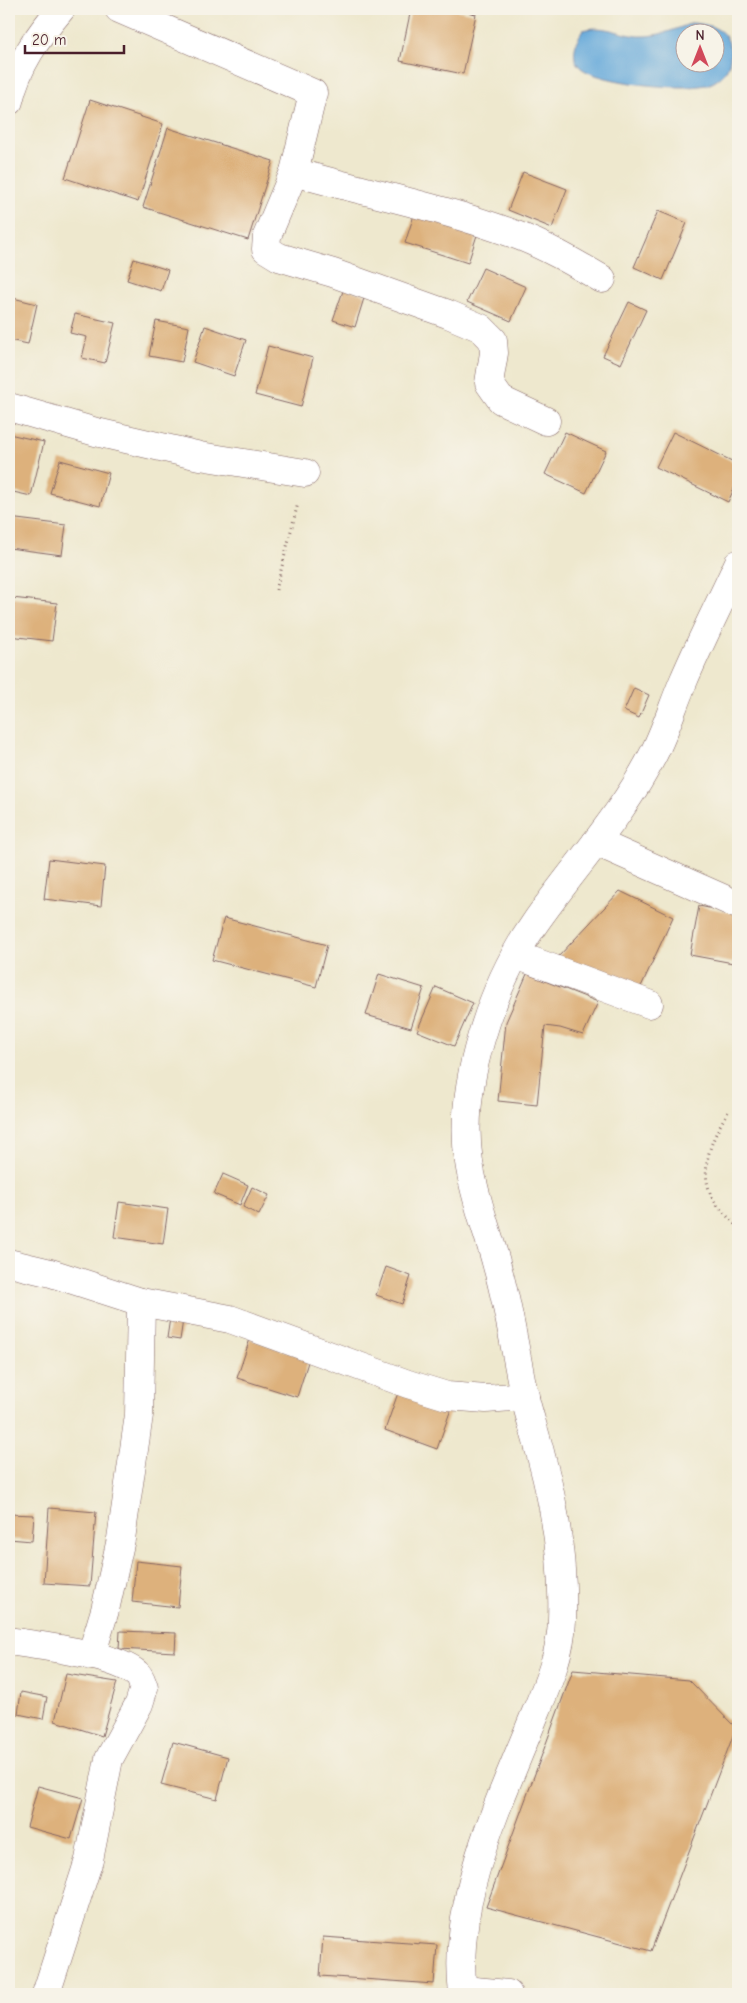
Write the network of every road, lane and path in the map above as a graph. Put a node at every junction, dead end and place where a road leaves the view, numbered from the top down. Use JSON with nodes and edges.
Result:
{"nodes":[{"id":1,"x":61,"y":9,"type":"edge"},
{"id":2,"x":119,"y":9,"type":"edge"},
{"id":3,"x":9,"y":101,"type":"edge"},
{"id":4,"x":294,"y":172,"type":"junction"},
{"id":5,"x":602,"y":279,"type":"dead end"},
{"id":6,"x":9,"y":407,"type":"edge"},
{"id":7,"x":546,"y":421,"type":"dead end"},
{"id":8,"x":305,"y":473,"type":"joint"},
{"id":9,"x":738,"y":564,"type":"edge"},
{"id":10,"x":276,"y":590,"type":"dead end"},
{"id":11,"x":596,"y":842,"type":"junction"},
{"id":12,"x":738,"y":906,"type":"edge"},
{"id":13,"x":516,"y":955,"type":"junction"},
{"id":14,"x":649,"y":1004,"type":"dead end"},
{"id":15,"x":728,"y":1112,"type":"dead end"},
{"id":16,"x":738,"y":1228,"type":"edge"},
{"id":17,"x":9,"y":1263,"type":"edge"},
{"id":18,"x":141,"y":1302,"type":"junction"},
{"id":19,"x":525,"y":1396,"type":"junction"},
{"id":20,"x":9,"y":1641,"type":"edge"},
{"id":21,"x":91,"y":1656,"type":"junction"},
{"id":22,"x":463,"y":1992,"type":"edge"},
{"id":23,"x":46,"y":1994,"type":"edge"},
{"id":24,"x":508,"y":1994,"type":"edge"}],
"edges":[{"from":1,"to":3,"type":"street"},
{"from":2,"to":4,"type":"street"},
{"from":4,"to":5,"type":"street"},
{"from":4,"to":7,"type":"street"},
{"from":6,"to":8,"type":"street"},
{"from":8,"to":10,"type":"path"},
{"from":9,"to":11,"type":"street"},
{"from":11,"to":12,"type":"street"},
{"from":11,"to":13,"type":"street"},
{"from":13,"to":14,"type":"street"},
{"from":13,"to":19,"type":"street"},
{"from":15,"to":16,"type":"path"},
{"from":17,"to":18,"type":"street"},
{"from":18,"to":19,"type":"street"},
{"from":18,"to":21,"type":"street"},
{"from":19,"to":22,"type":"street"},
{"from":20,"to":21,"type":"street"},
{"from":21,"to":23,"type":"street"},
{"from":22,"to":24,"type":"street"}]}
